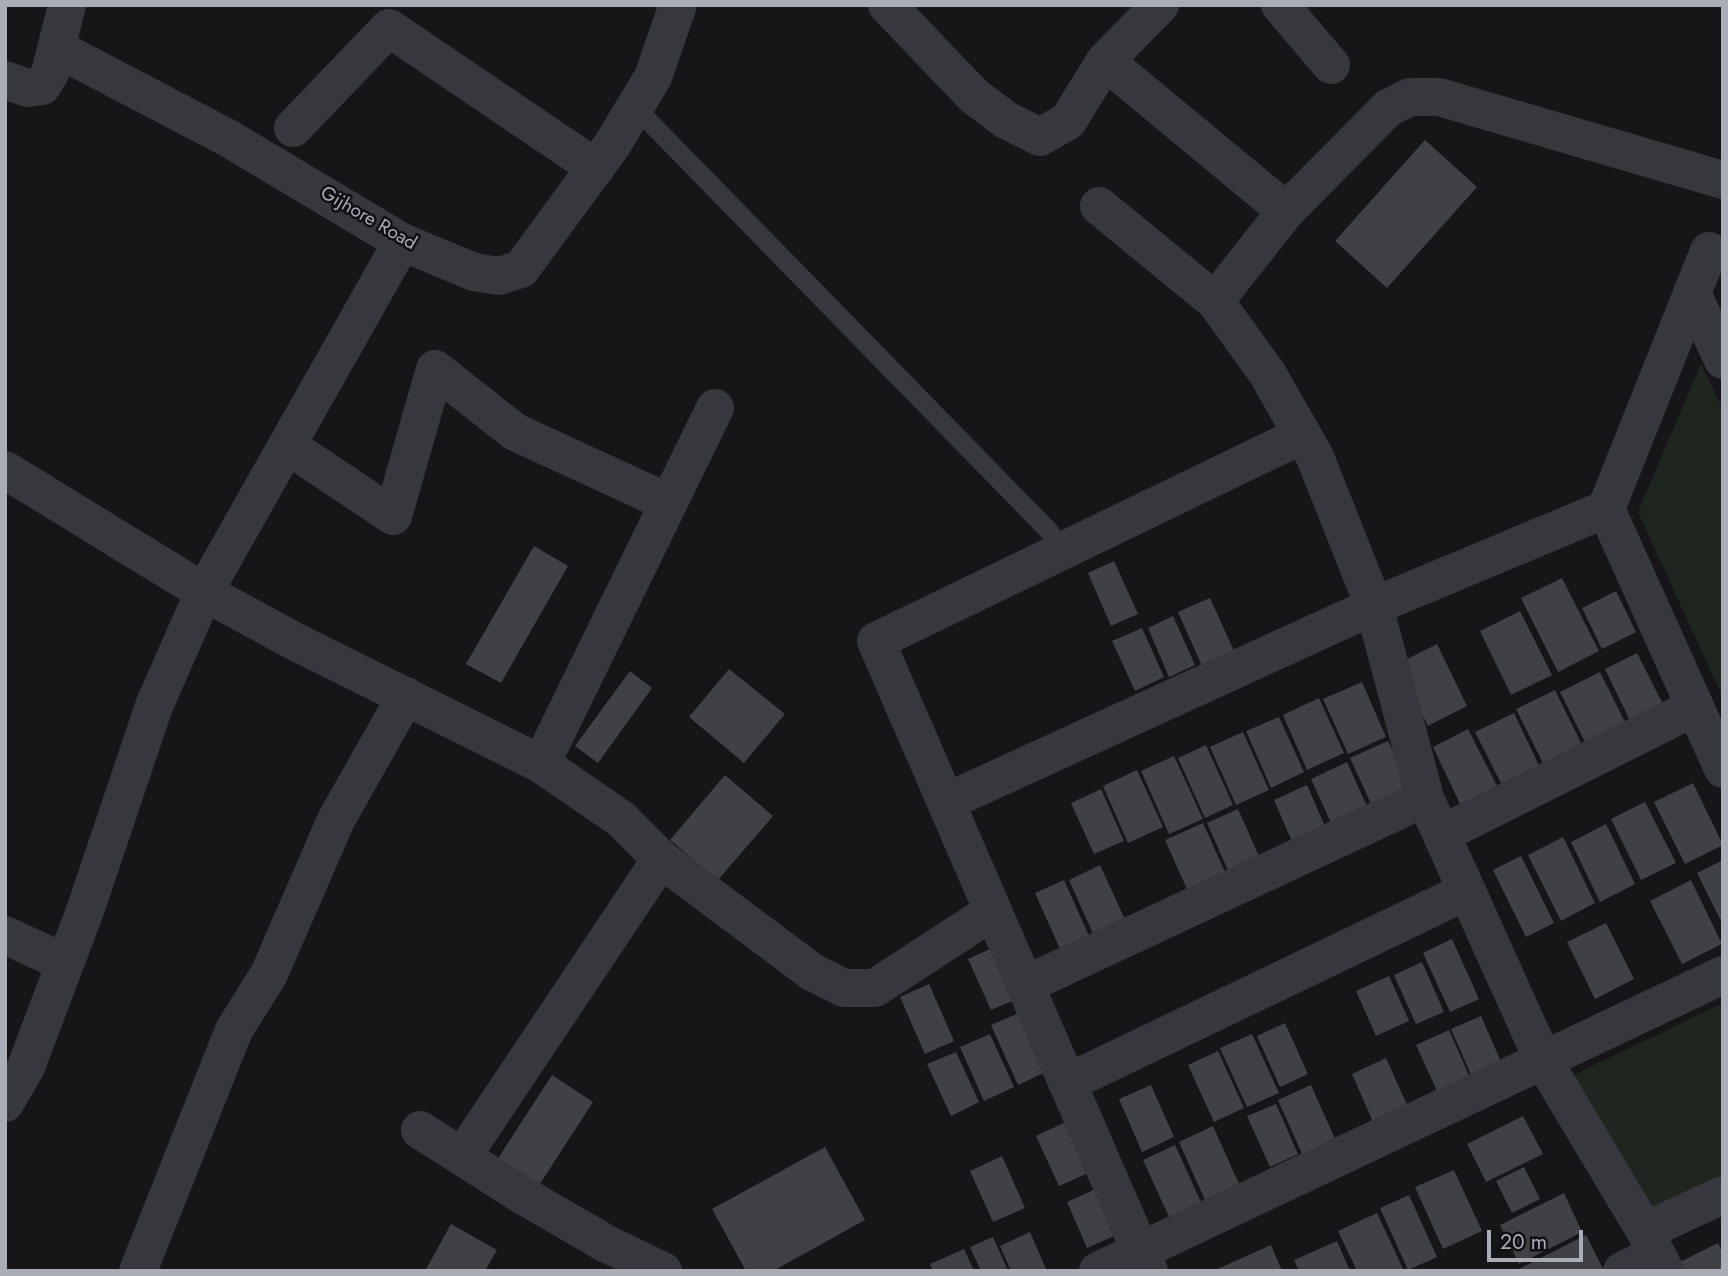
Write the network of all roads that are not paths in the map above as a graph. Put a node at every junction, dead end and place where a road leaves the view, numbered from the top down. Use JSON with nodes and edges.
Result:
{"nodes":[{"id":1,"x":67,"y":5,"type":"edge"},
{"id":2,"x":678,"y":5,"type":"edge"},
{"id":3,"x":887,"y":5,"type":"edge"},
{"id":4,"x":1160,"y":5,"type":"edge"},
{"id":5,"x":1280,"y":5,"type":"edge"},
{"id":6,"x":55,"y":48,"type":"junction"},
{"id":7,"x":1105,"y":61,"type":"junction"},
{"id":8,"x":1331,"y":65,"type":"dead end"},
{"id":9,"x":5,"y":80,"type":"edge"},
{"id":10,"x":635,"y":107,"type":"junction"},
{"id":11,"x":293,"y":128,"type":"dead end"},
{"id":12,"x":596,"y":168,"type":"junction"},
{"id":13,"x":1723,"y":180,"type":"edge"},
{"id":14,"x":1099,"y":206,"type":"dead end"},
{"id":15,"x":1286,"y":211,"type":"junction"},
{"id":16,"x":402,"y":242,"type":"junction"},
{"id":17,"x":1709,"y":251,"type":"dead end"},
{"id":18,"x":1692,"y":293,"type":"junction"},
{"id":19,"x":1215,"y":302,"type":"junction"},
{"id":20,"x":1723,"y":360,"type":"edge"},
{"id":21,"x":715,"y":408,"type":"dead end"},
{"id":22,"x":1302,"y":435,"type":"junction"},
{"id":23,"x":288,"y":446,"type":"junction"},
{"id":24,"x":5,"y":470,"type":"edge"},
{"id":25,"x":667,"y":502,"type":"junction"},
{"id":26,"x":1606,"y":509,"type":"junction"},
{"id":27,"x":1063,"y":551,"type":"junction"},
{"id":28,"x":204,"y":592,"type":"junction"},
{"id":29,"x":1374,"y":606,"type":"junction"},
{"id":30,"x":405,"y":696,"type":"junction"},
{"id":31,"x":1695,"y":707,"type":"junction"},
{"id":32,"x":541,"y":764,"type":"junction"},
{"id":33,"x":1723,"y":769,"type":"edge"},
{"id":34,"x":1426,"y":797,"type":"junction"},
{"id":35,"x":946,"y":802,"type":"junction"},
{"id":36,"x":1442,"y":834,"type":"junction"},
{"id":37,"x":661,"y":859,"type":"junction"},
{"id":38,"x":1467,"y":891,"type":"junction"},
{"id":39,"x":993,"y":911,"type":"junction"},
{"id":40,"x":5,"y":934,"type":"edge"},
{"id":41,"x":65,"y":963,"type":"junction"},
{"id":42,"x":1723,"y":975,"type":"edge"},
{"id":43,"x":1025,"y":985,"type":"junction"},
{"id":44,"x":1543,"y":1060,"type":"junction"},
{"id":45,"x":1067,"y":1083,"type":"junction"},
{"id":46,"x":5,"y":1103,"type":"edge"},
{"id":47,"x":420,"y":1130,"type":"dead end"},
{"id":48,"x":462,"y":1157,"type":"junction"},
{"id":49,"x":1723,"y":1195,"type":"edge"},
{"id":50,"x":1656,"y":1252,"type":"edge"},
{"id":51,"x":1145,"y":1261,"type":"edge"},
{"id":52,"x":138,"y":1271,"type":"edge"},
{"id":53,"x":663,"y":1271,"type":"edge"},
{"id":54,"x":1098,"y":1271,"type":"edge"},
{"id":55,"x":1622,"y":1271,"type":"edge"}],
"edges":[{"from":1,"to":6,"type":"street"},
{"from":2,"to":10,"type":"street","name":"Gijhore Road"},
{"from":3,"to":7,"type":"street"},
{"from":4,"to":7,"type":"street"},
{"from":5,"to":8,"type":"street"},
{"from":6,"to":9,"type":"street"},
{"from":6,"to":16,"type":"street","name":"Gijhore Road"},
{"from":7,"to":15,"type":"street"},
{"from":10,"to":12,"type":"street","name":"Gijhore Road"},
{"from":10,"to":27,"type":"lane"},
{"from":11,"to":12,"type":"street"},
{"from":12,"to":16,"type":"street","name":"Gijhore Road"},
{"from":13,"to":15,"type":"street"},
{"from":14,"to":19,"type":"street"},
{"from":15,"to":19,"type":"street"},
{"from":16,"to":23,"type":"street"},
{"from":17,"to":18,"type":"street"},
{"from":18,"to":20,"type":"street"},
{"from":18,"to":26,"type":"street"},
{"from":19,"to":22,"type":"street"},
{"from":21,"to":25,"type":"street"},
{"from":22,"to":27,"type":"street"},
{"from":22,"to":29,"type":"street"},
{"from":23,"to":25,"type":"street"},
{"from":23,"to":28,"type":"street"},
{"from":24,"to":28,"type":"street"},
{"from":25,"to":32,"type":"street"},
{"from":26,"to":29,"type":"street"},
{"from":26,"to":31,"type":"street"},
{"from":27,"to":35,"type":"street"},
{"from":28,"to":30,"type":"street"},
{"from":28,"to":41,"type":"street"},
{"from":29,"to":34,"type":"street"},
{"from":29,"to":35,"type":"street"},
{"from":30,"to":32,"type":"street"},
{"from":30,"to":52,"type":"street"},
{"from":31,"to":33,"type":"street"},
{"from":31,"to":36,"type":"street"},
{"from":32,"to":37,"type":"street"},
{"from":34,"to":36,"type":"street"},
{"from":34,"to":43,"type":"street"},
{"from":35,"to":39,"type":"street"},
{"from":36,"to":38,"type":"street"},
{"from":37,"to":39,"type":"street"},
{"from":37,"to":48,"type":"street"},
{"from":38,"to":44,"type":"street"},
{"from":38,"to":45,"type":"street"},
{"from":39,"to":43,"type":"street"},
{"from":40,"to":41,"type":"street"},
{"from":41,"to":46,"type":"street"},
{"from":42,"to":44,"type":"street"},
{"from":43,"to":45,"type":"street"},
{"from":44,"to":50,"type":"street"},
{"from":44,"to":51,"type":"street"},
{"from":45,"to":51,"type":"street"},
{"from":47,"to":48,"type":"street"},
{"from":48,"to":53,"type":"street"},
{"from":49,"to":50,"type":"street"},
{"from":50,"to":55,"type":"street"},
{"from":51,"to":54,"type":"street"}]}
